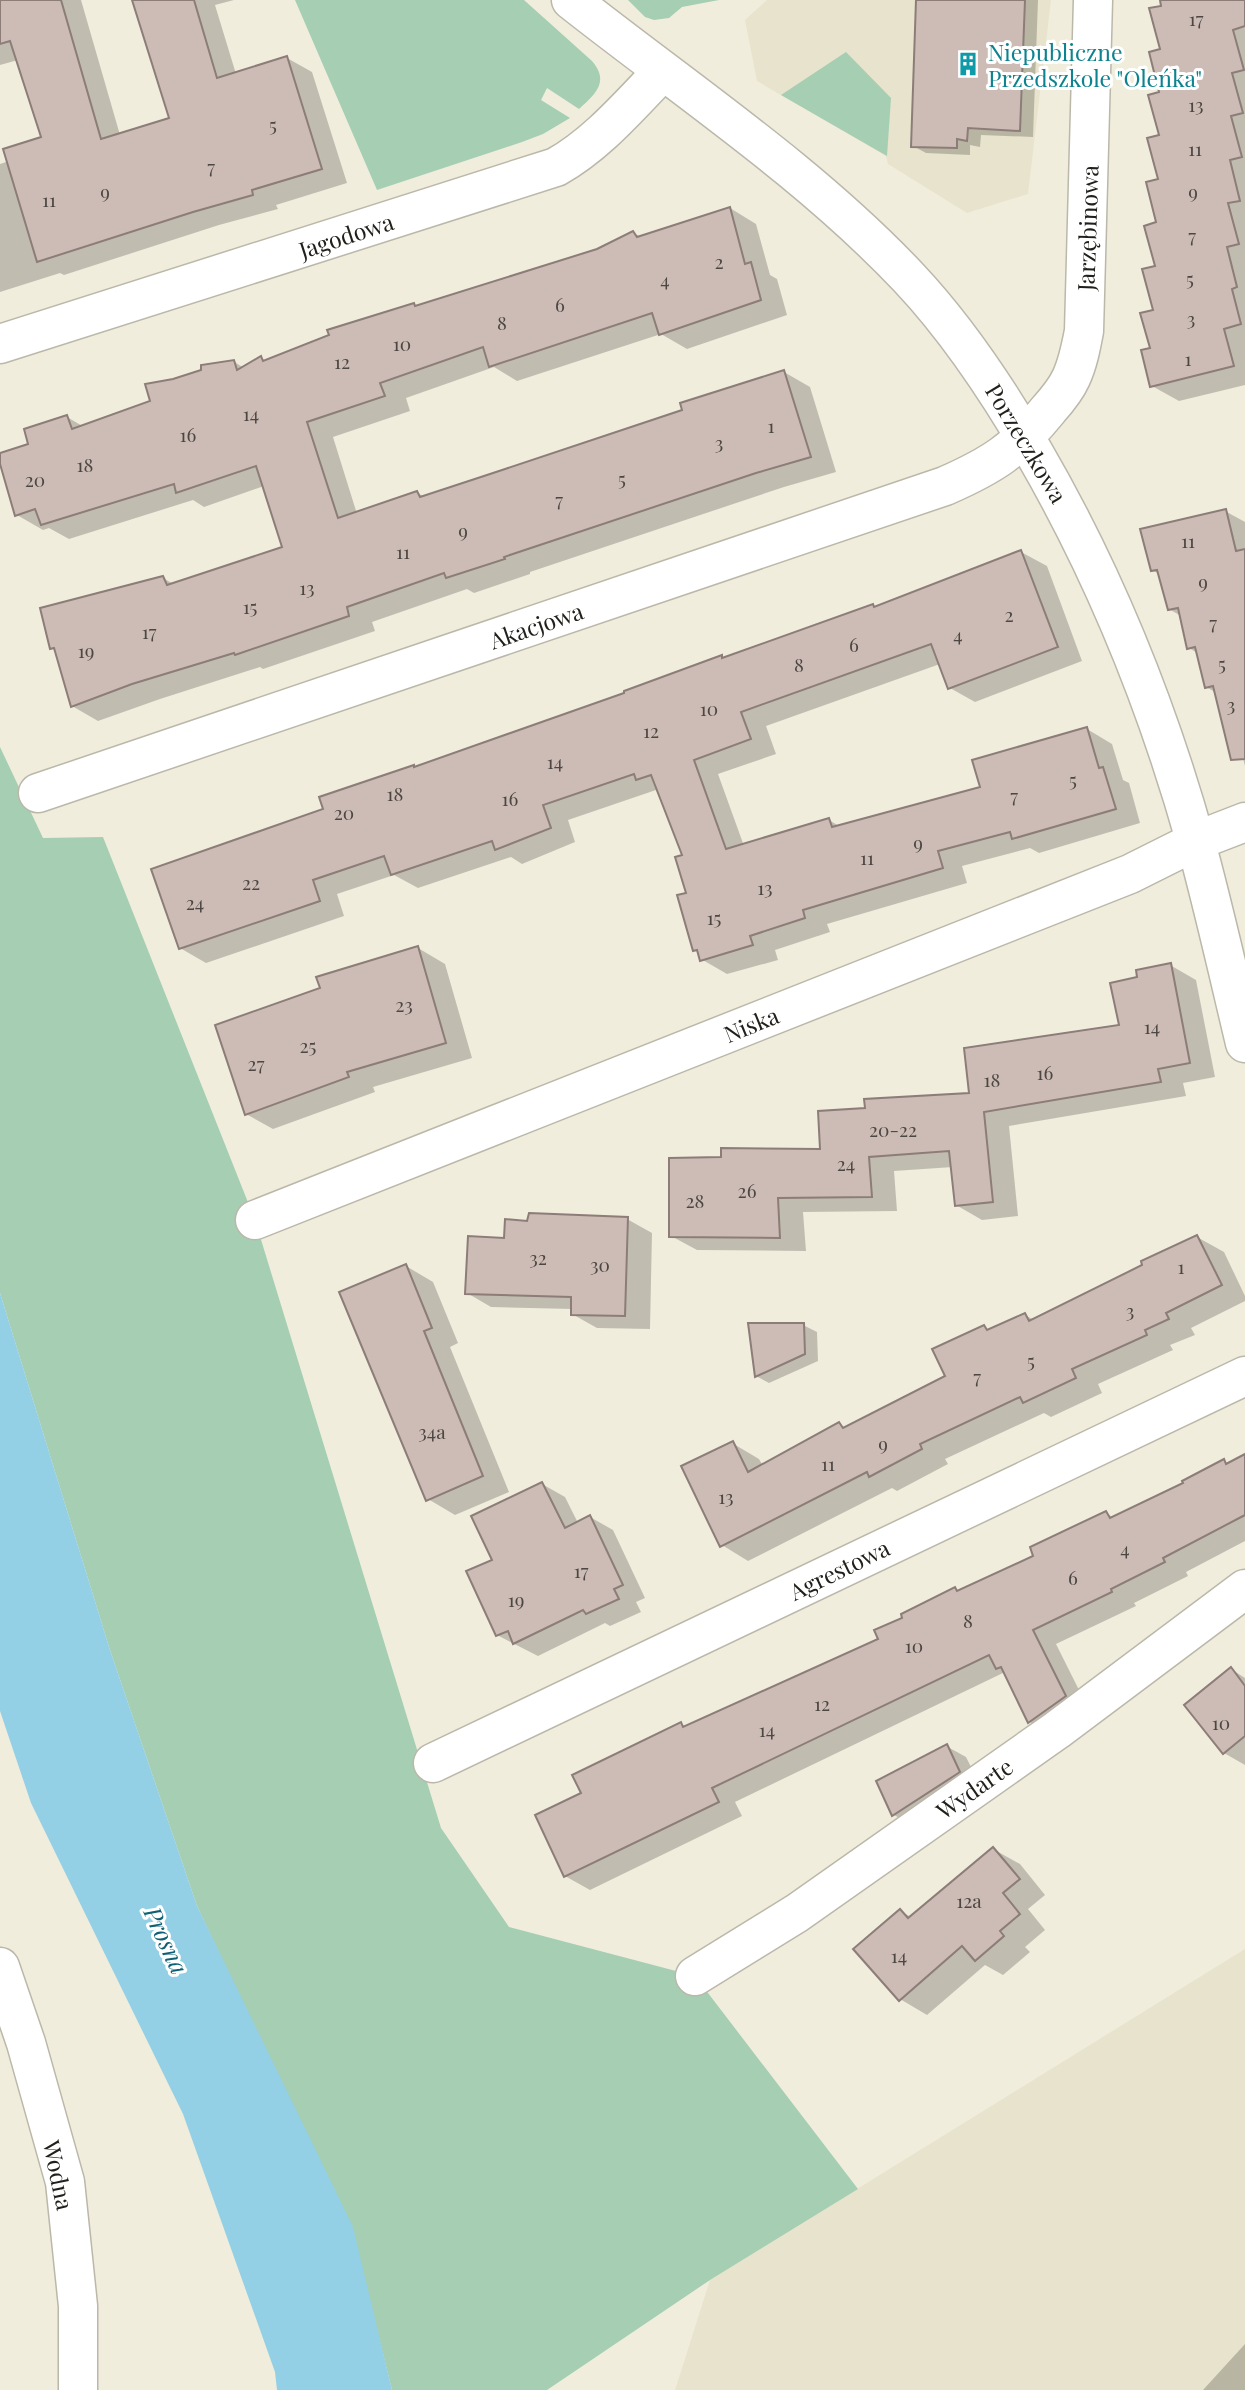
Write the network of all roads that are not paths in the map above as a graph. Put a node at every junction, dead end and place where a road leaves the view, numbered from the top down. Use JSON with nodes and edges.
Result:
{"nodes":[{"id":1,"x":571,"y":0,"type":"edge"},
{"id":2,"x":1093,"y":0,"type":"edge"},
{"id":3,"x":662,"y":72,"type":"junction"},
{"id":4,"x":0,"y":344,"type":"edge"},
{"id":5,"x":1026,"y":438,"type":"junction"},
{"id":6,"x":38,"y":793,"type":"dead end"},
{"id":7,"x":1245,"y":822,"type":"edge"},
{"id":8,"x":1196,"y":841,"type":"junction"},
{"id":9,"x":1245,"y":1043,"type":"edge"},
{"id":10,"x":255,"y":1220,"type":"dead end"},
{"id":11,"x":1245,"y":1376,"type":"edge"},
{"id":12,"x":1245,"y":1589,"type":"edge"},
{"id":13,"x":433,"y":1763,"type":"dead end"},
{"id":14,"x":0,"y":1968,"type":"edge"},
{"id":15,"x":695,"y":1976,"type":"dead end"},
{"id":16,"x":78,"y":2390,"type":"edge"}],
"edges":[{"from":1,"to":3,"type":"street","name":"Porzeczkowa"},
{"from":2,"to":5,"type":"street","name":"Jarzębinowa"},
{"from":3,"to":4,"type":"street","name":"Jagodowa"},
{"from":3,"to":5,"type":"street","name":"Porzeczkowa"},
{"from":5,"to":6,"type":"street","name":"Akacjowa"},
{"from":5,"to":8,"type":"street","name":"Porzeczkowa"},
{"from":7,"to":8,"type":"street","name":"Niska"},
{"from":8,"to":9,"type":"street","name":"Porzeczkowa"},
{"from":8,"to":10,"type":"street","name":"Niska"},
{"from":11,"to":13,"type":"street","name":"Agrestowa"},
{"from":12,"to":15,"type":"street","name":"Wydarte"},
{"from":14,"to":16,"type":"street","name":"Wodna"}]}
